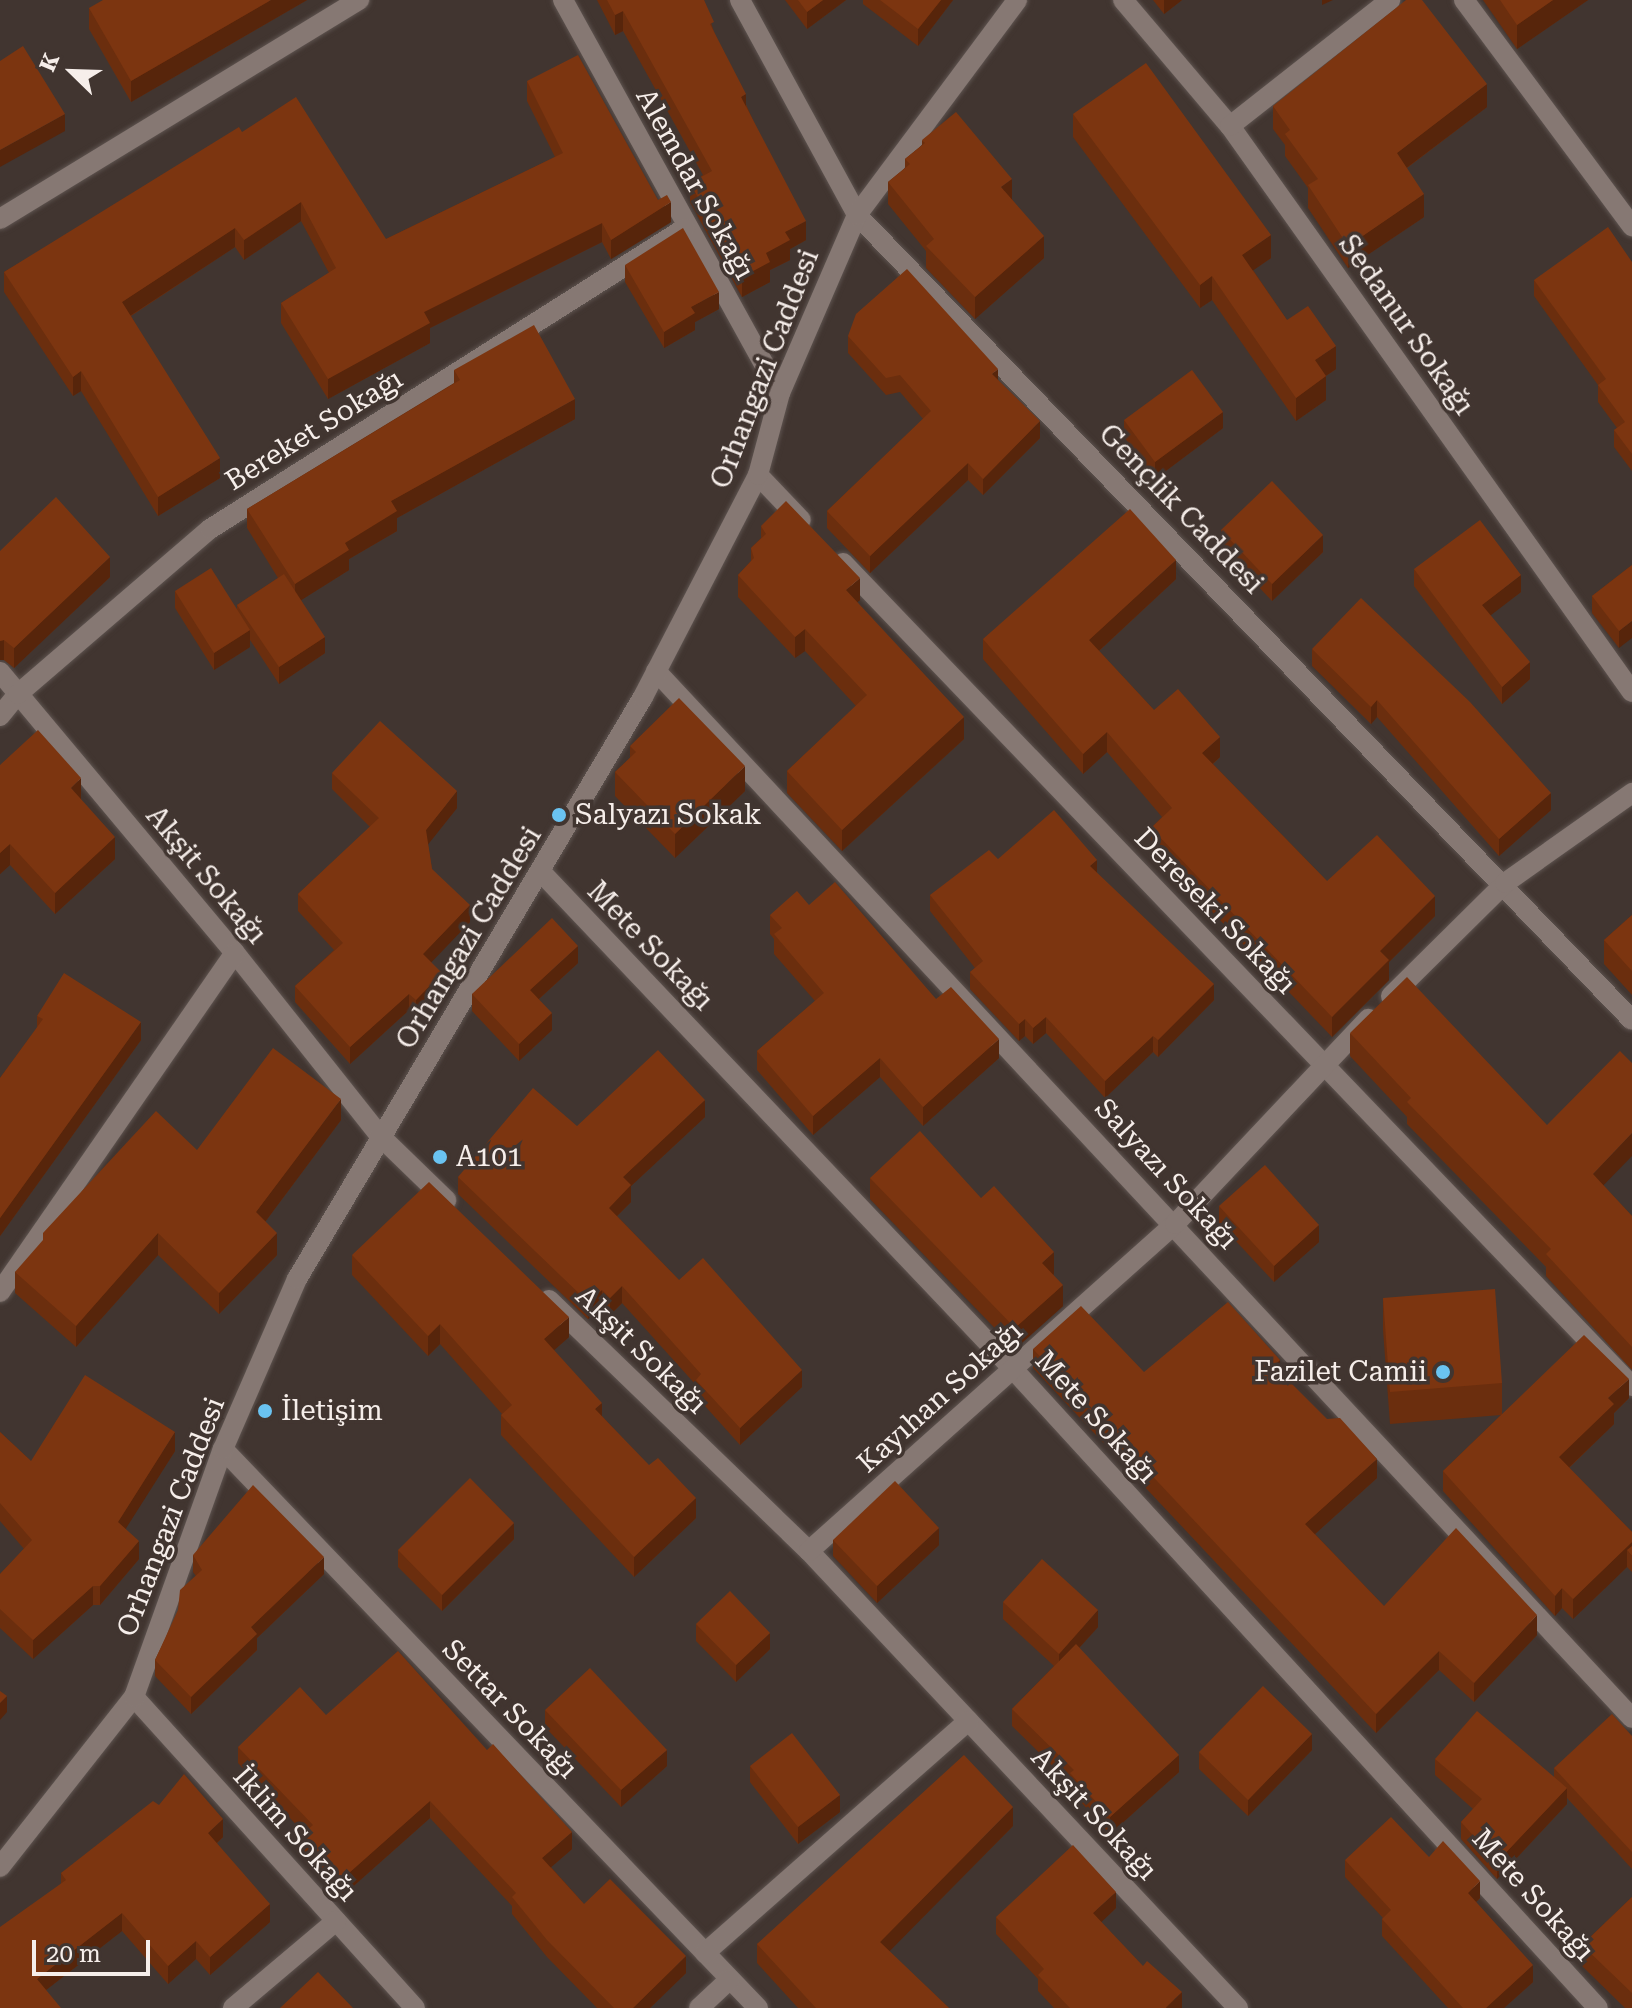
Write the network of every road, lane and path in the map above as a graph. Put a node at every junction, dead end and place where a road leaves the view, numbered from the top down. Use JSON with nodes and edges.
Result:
{"nodes":[{"id":1,"x":359,"y":0,"type":"edge"},
{"id":2,"x":563,"y":0,"type":"edge"},
{"id":3,"x":740,"y":0,"type":"edge"},
{"id":4,"x":1017,"y":0,"type":"edge"},
{"id":5,"x":1123,"y":0,"type":"edge"},
{"id":6,"x":1390,"y":0,"type":"edge"},
{"id":7,"x":1464,"y":0,"type":"edge"},
{"id":8,"x":1230,"y":126,"type":"junction"},
{"id":9,"x":857,"y":215,"type":"junction"},
{"id":10,"x":0,"y":219,"type":"edge"},
{"id":11,"x":1632,"y":226,"type":"edge"},
{"id":12,"x":685,"y":228,"type":"junction"},
{"id":13,"x":780,"y":393,"type":"junction"},
{"id":14,"x":758,"y":475,"type":"junction"},
{"id":15,"x":656,"y":671,"type":"junction"},
{"id":16,"x":0,"y":672,"type":"edge"},
{"id":17,"x":1632,"y":692,"type":"edge"},
{"id":18,"x":18,"y":694,"type":"junction"},
{"id":19,"x":0,"y":716,"type":"edge"},
{"id":20,"x":1632,"y":793,"type":"edge"},
{"id":21,"x":542,"y":873,"type":"junction"},
{"id":22,"x":1505,"y":883,"type":"junction"},
{"id":23,"x":235,"y":953,"type":"junction"},
{"id":24,"x":1632,"y":1020,"type":"edge"},
{"id":25,"x":1323,"y":1064,"type":"junction"},
{"id":26,"x":381,"y":1137,"type":"junction"},
{"id":27,"x":460,"y":1213,"type":"edge"},
{"id":28,"x":1175,"y":1224,"type":"junction"},
{"id":29,"x":538,"y":1290,"type":"edge"},
{"id":30,"x":0,"y":1292,"type":"edge"},
{"id":31,"x":1013,"y":1369,"type":"junction"},
{"id":32,"x":1632,"y":1386,"type":"edge"},
{"id":33,"x":223,"y":1449,"type":"junction"},
{"id":34,"x":809,"y":1551,"type":"junction"},
{"id":35,"x":134,"y":1697,"type":"junction"},
{"id":36,"x":1632,"y":1718,"type":"edge"},
{"id":37,"x":968,"y":1721,"type":"junction"},
{"id":38,"x":0,"y":1867,"type":"edge"},
{"id":39,"x":336,"y":1921,"type":"junction"},
{"id":40,"x":705,"y":1953,"type":"junction"},
{"id":41,"x":730,"y":1979,"type":"junction"},
{"id":42,"x":233,"y":2008,"type":"edge"},
{"id":43,"x":415,"y":2008,"type":"edge"},
{"id":44,"x":699,"y":2008,"type":"edge"},
{"id":45,"x":758,"y":2008,"type":"edge"},
{"id":46,"x":1238,"y":2008,"type":"edge"},
{"id":47,"x":1598,"y":2008,"type":"edge"}],
"edges":[{"from":1,"to":10,"type":"street"},
{"from":2,"to":12,"type":"street","name":"Alemdar Sokağı"},
{"from":3,"to":9,"type":"street","name":"Gençlik Caddesi"},
{"from":4,"to":9,"type":"street","name":"Orhangazi Caddesi"},
{"from":5,"to":8,"type":"street","name":"Sedanur Sokağı"},
{"from":6,"to":8,"type":"street"},
{"from":7,"to":11,"type":"street"},
{"from":8,"to":17,"type":"street","name":"Sedanur Sokağı"},
{"from":9,"to":13,"type":"street","name":"Orhangazi Caddesi"},
{"from":9,"to":22,"type":"street","name":"Gençlik Caddesi"},
{"from":12,"to":13,"type":"street","name":"Alemdar Sokağı"},
{"from":12,"to":18,"type":"street","name":"Bereket Sokağı"},
{"from":13,"to":14,"type":"street","name":"Orhangazi Caddesi"},
{"from":14,"to":15,"type":"street","name":"Orhangazi Caddesi"},
{"from":14,"to":25,"type":"street","name":"Dereseki Sokağı"},
{"from":15,"to":21,"type":"street","name":"Orhangazi Caddesi"},
{"from":15,"to":28,"type":"street","name":"Salyazı Sokağı"},
{"from":16,"to":18,"type":"street","name":"Akşit Sokağı"},
{"from":18,"to":19,"type":"street","name":"Bereket Sokağı"},
{"from":18,"to":23,"type":"street","name":"Akşit Sokağı"},
{"from":20,"to":22,"type":"street","name":"Kayıhan Sokağı"},
{"from":21,"to":26,"type":"street","name":"Orhangazi Caddesi"},
{"from":21,"to":31,"type":"street","name":"Mete Sokağı"},
{"from":22,"to":24,"type":"street","name":"Gençlik Caddesi"},
{"from":22,"to":25,"type":"street","name":"Kayıhan Sokağı"},
{"from":23,"to":26,"type":"street","name":"Akşit Sokağı"},
{"from":23,"to":30,"type":"street"},
{"from":25,"to":28,"type":"street","name":"Kayıhan Sokağı"},
{"from":25,"to":32,"type":"street","name":"Dereseki Sokağı"},
{"from":26,"to":27,"type":"street","name":"Akşit Sokağı"},
{"from":26,"to":33,"type":"street","name":"Orhangazi Caddesi"},
{"from":28,"to":31,"type":"street","name":"Kayıhan Sokağı"},
{"from":28,"to":36,"type":"street","name":"Salyazı Sokağı"},
{"from":29,"to":34,"type":"street","name":"Akşit Sokağı"},
{"from":31,"to":34,"type":"street","name":"Kayıhan Sokağı"},
{"from":31,"to":47,"type":"street","name":"Mete Sokağı"},
{"from":33,"to":35,"type":"street","name":"Orhangazi Caddesi"},
{"from":33,"to":40,"type":"street","name":"Settar Sokağı"},
{"from":34,"to":37,"type":"street","name":"Akşit Sokağı"},
{"from":35,"to":38,"type":"street","name":"Orhangazi Caddesi"},
{"from":35,"to":39,"type":"street","name":"İklim Sokağı"},
{"from":37,"to":40,"type":"street"},
{"from":37,"to":46,"type":"street","name":"Akşit Sokağı"},
{"from":39,"to":42,"type":"street"},
{"from":39,"to":43,"type":"street","name":"İklim Sokağı"},
{"from":40,"to":41,"type":"street","name":"Settar Sokağı"},
{"from":41,"to":44,"type":"street"},
{"from":41,"to":45,"type":"street","name":"Settar Sokağı"}]}
